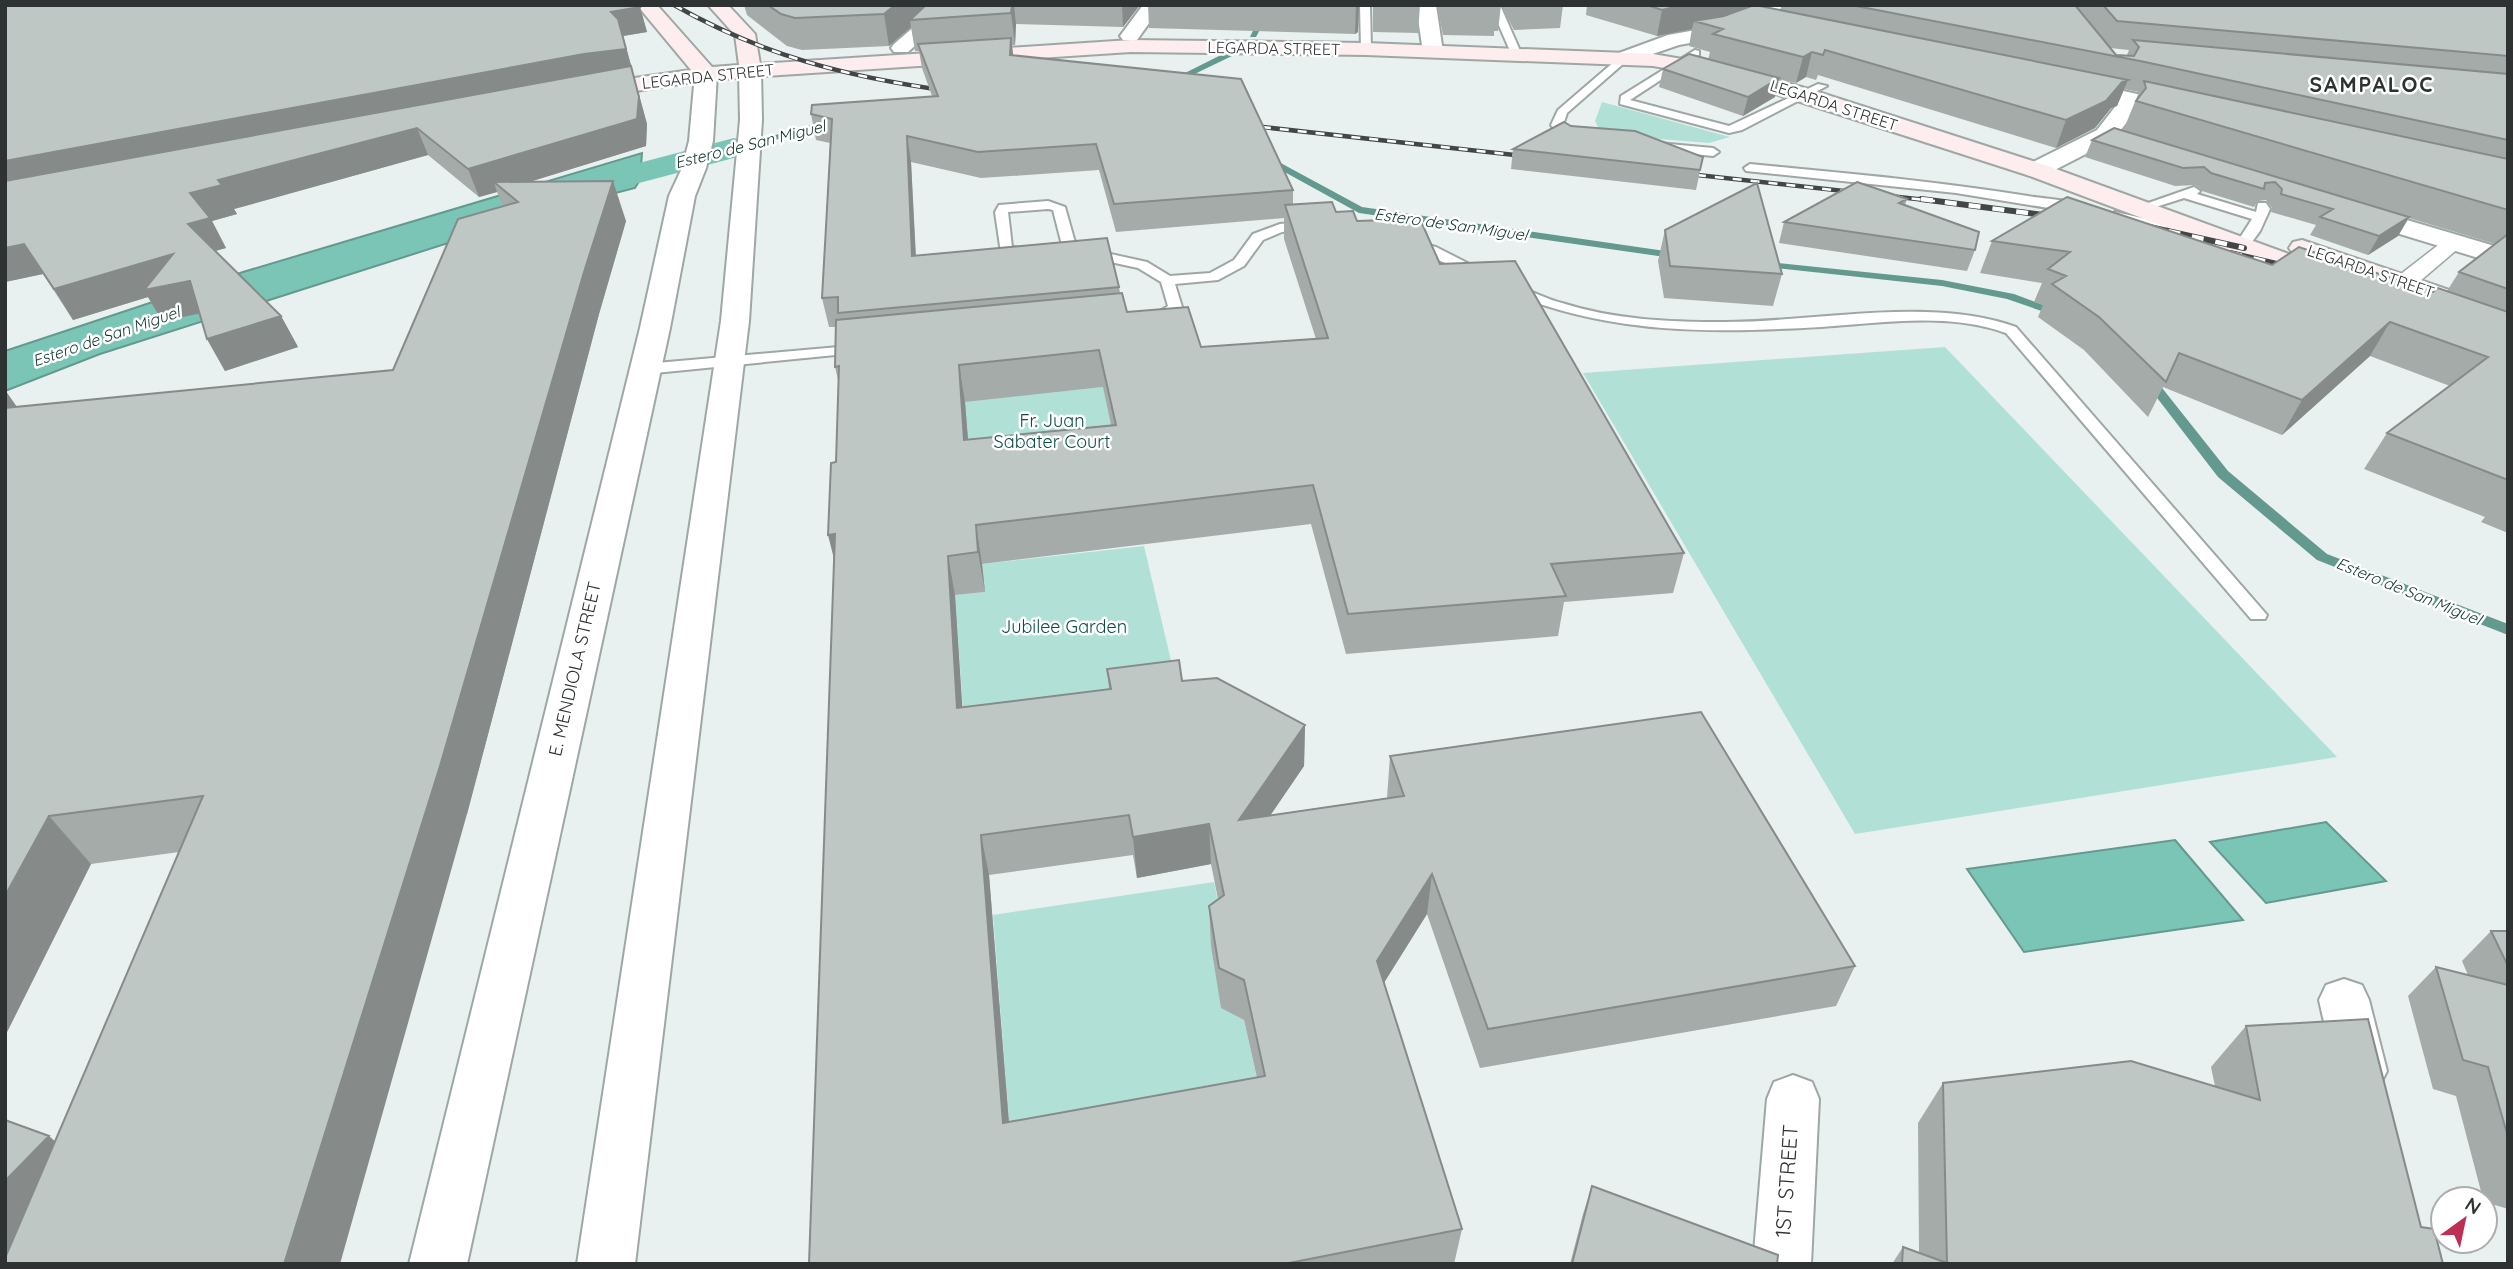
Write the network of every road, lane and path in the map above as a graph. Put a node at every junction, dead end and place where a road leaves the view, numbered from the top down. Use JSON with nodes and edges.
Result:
{"nodes":[{"id":1,"x":646,"y":5,"type":"edge"},
{"id":2,"x":717,"y":5,"type":"edge"},
{"id":3,"x":951,"y":5,"type":"edge"},
{"id":4,"x":1153,"y":5,"type":"edge"},
{"id":5,"x":1365,"y":5,"type":"edge"},
{"id":6,"x":1426,"y":5,"type":"edge"},
{"id":7,"x":1495,"y":5,"type":"edge"},
{"id":8,"x":1790,"y":5,"type":"edge"},
{"id":9,"x":1745,"y":9,"type":"edge"},
{"id":10,"x":697,"y":28,"type":"dead end"},
{"id":11,"x":1788,"y":29,"type":"edge"},
{"id":12,"x":1130,"y":36,"type":"junction"},
{"id":13,"x":1365,"y":45,"type":"junction"},
{"id":14,"x":1433,"y":47,"type":"junction"},
{"id":15,"x":901,"y":48,"type":"junction"},
{"id":16,"x":1514,"y":48,"type":"junction"},
{"id":17,"x":1684,"y":52,"type":"junction"},
{"id":18,"x":1636,"y":54,"type":"junction"},
{"id":19,"x":749,"y":65,"type":"junction"},
{"id":20,"x":701,"y":67,"type":"junction"},
{"id":21,"x":2116,"y":78,"type":"edge"},
{"id":22,"x":2055,"y":83,"type":"edge"},
{"id":23,"x":567,"y":87,"type":"edge"},
{"id":24,"x":1813,"y":91,"type":"junction"},
{"id":25,"x":2133,"y":100,"type":"junction"},
{"id":26,"x":2214,"y":118,"type":"edge"},
{"id":27,"x":2105,"y":135,"type":"junction"},
{"id":28,"x":1594,"y":141,"type":"edge"},
{"id":29,"x":2130,"y":143,"type":"edge"},
{"id":30,"x":1643,"y":145,"type":"edge"},
{"id":31,"x":1713,"y":152,"type":"dead end"},
{"id":32,"x":2045,"y":166,"type":"junction"},
{"id":33,"x":1750,"y":169,"type":"dead end"},
{"id":34,"x":2212,"y":190,"type":"edge"},
{"id":35,"x":2263,"y":191,"type":"edge"},
{"id":36,"x":2324,"y":203,"type":"edge"},
{"id":37,"x":2165,"y":206,"type":"junction"},
{"id":38,"x":1325,"y":224,"type":"edge"},
{"id":39,"x":2251,"y":232,"type":"junction"},
{"id":40,"x":1391,"y":240,"type":"edge"},
{"id":41,"x":2453,"y":243,"type":"junction"},
{"id":42,"x":1066,"y":248,"type":"junction"},
{"id":43,"x":2508,"y":259,"type":"edge"},
{"id":44,"x":1167,"y":280,"type":"junction"},
{"id":45,"x":2405,"y":282,"type":"junction"},
{"id":46,"x":2508,"y":320,"type":"edge"},
{"id":47,"x":1134,"y":322,"type":"edge"},
{"id":48,"x":2508,"y":343,"type":"edge"},
{"id":49,"x":870,"y":348,"type":"edge"},
{"id":50,"x":727,"y":361,"type":"junction"},
{"id":51,"x":645,"y":369,"type":"junction"},
{"id":52,"x":2258,"y":615,"type":"dead end"},
{"id":53,"x":2344,"y":1000,"type":"dead end"},
{"id":54,"x":1793,"y":1099,"type":"dead end"},
{"id":55,"x":2372,"y":1119,"type":"edge"},
{"id":56,"x":438,"y":1264,"type":"edge"},
{"id":57,"x":606,"y":1264,"type":"edge"},
{"id":58,"x":1782,"y":1264,"type":"edge"}],
"edges":[{"from":1,"to":20,"type":"main road"},
{"from":2,"to":19,"type":"main road"},
{"from":3,"to":15,"type":"street"},
{"from":4,"to":12,"type":"street"},
{"from":5,"to":13,"type":"lane"},
{"from":6,"to":14,"type":"street"},
{"from":7,"to":16,"type":"lane"},
{"from":8,"to":9,"type":"street"},
{"from":9,"to":11,"type":"street"},
{"from":9,"to":17,"type":"street"},
{"from":10,"to":20,"type":"main road"},
{"from":12,"to":13,"type":"main road","name":"LEGARDA STREET"},
{"from":12,"to":15,"type":"main road","name":"LEGARDA STREET"},
{"from":13,"to":14,"type":"main road","name":"LEGARDA STREET"},
{"from":13,"to":19,"type":"main road","name":"LEGARDA STREET"},
{"from":14,"to":16,"type":"main road","name":"LEGARDA STREET"},
{"from":15,"to":19,"type":"main road","name":"LEGARDA STREET"},
{"from":16,"to":18,"type":"main road","name":"LEGARDA STREET"},
{"from":17,"to":18,"type":"main road","name":"LEGARDA STREET"},
{"from":17,"to":24,"type":"main road","name":"LEGARDA STREET"},
{"from":17,"to":24,"type":"lane"},
{"from":18,"to":28,"type":"lane"},
{"from":19,"to":20,"type":"main road","name":"LEGARDA STREET"},
{"from":19,"to":50,"type":"street"},
{"from":20,"to":23,"type":"main road","name":"LEGARDA STREET"},
{"from":20,"to":51,"type":"street","name":"E. MENDIOLA STREET"},
{"from":21,"to":25,"type":"street"},
{"from":22,"to":25,"type":"street"},
{"from":24,"to":32,"type":"main road","name":"LEGARDA STREET"},
{"from":25,"to":26,"type":"street"},
{"from":25,"to":27,"type":"street"},
{"from":27,"to":29,"type":"street"},
{"from":27,"to":32,"type":"street"},
{"from":30,"to":31,"type":"lane"},
{"from":32,"to":37,"type":"main road","name":"LEGARDA STREET"},
{"from":33,"to":37,"type":"lane"},
{"from":34,"to":37,"type":"lane"},
{"from":35,"to":39,"type":"lane"},
{"from":36,"to":41,"type":"street"},
{"from":37,"to":39,"type":"main road","name":"LEGARDA STREET"},
{"from":38,"to":44,"type":"lane"},
{"from":39,"to":45,"type":"main road","name":"LEGARDA STREET"},
{"from":39,"to":48,"type":"main road","name":"LEGARDA STREET"},
{"from":40,"to":52,"type":"lane"},
{"from":41,"to":43,"type":"street"},
{"from":41,"to":45,"type":"street"},
{"from":42,"to":42,"type":"lane"},
{"from":42,"to":44,"type":"lane"},
{"from":44,"to":47,"type":"lane"},
{"from":45,"to":46,"type":"main road","name":"LEGARDA STREET"},
{"from":49,"to":50,"type":"lane"},
{"from":50,"to":51,"type":"lane"},
{"from":50,"to":57,"type":"street"},
{"from":51,"to":56,"type":"street","name":"E. MENDIOLA STREET"},
{"from":53,"to":55,"type":"street"},
{"from":54,"to":58,"type":"street","name":"1ST STREET"}]}
